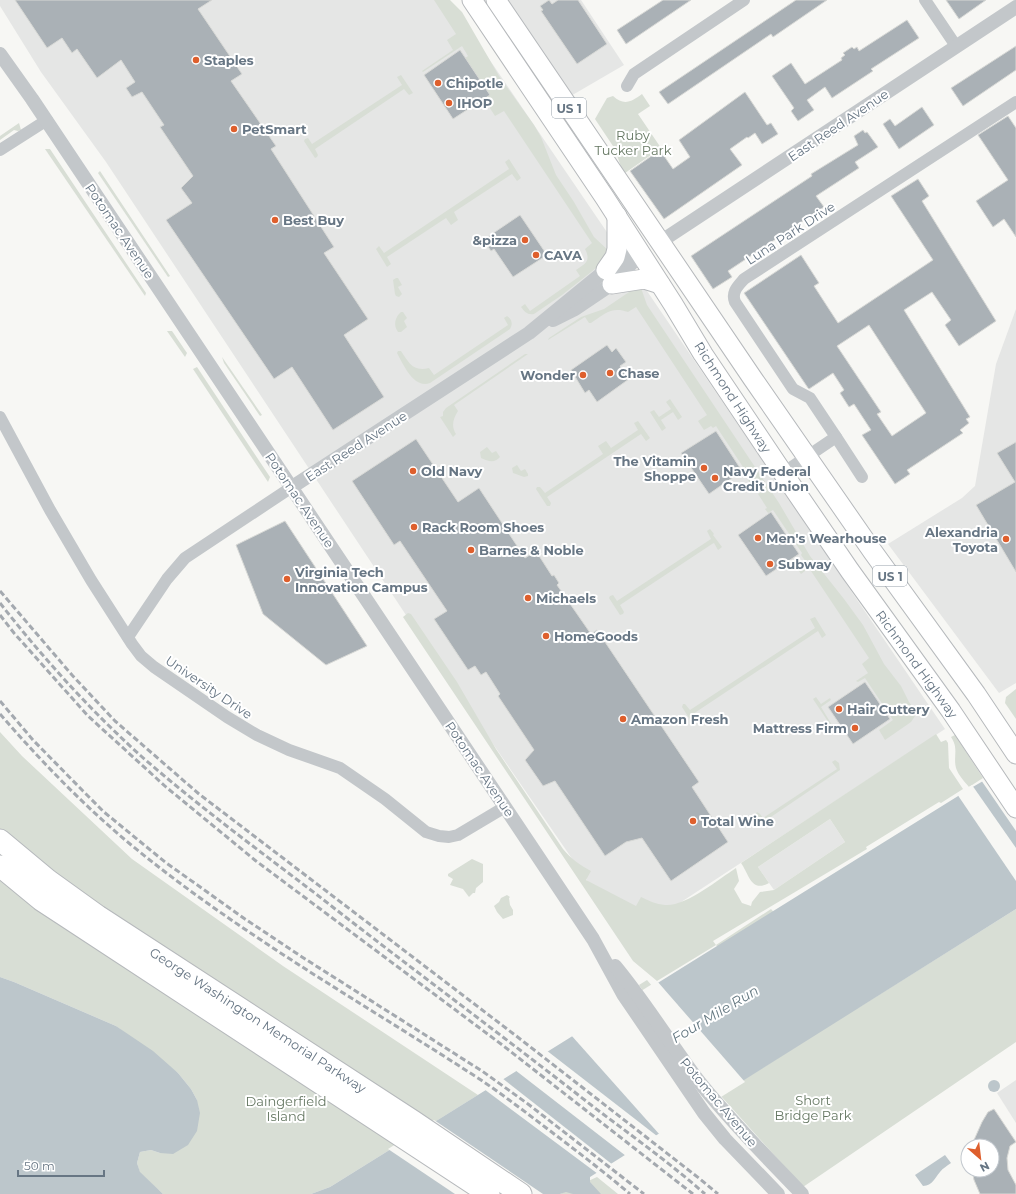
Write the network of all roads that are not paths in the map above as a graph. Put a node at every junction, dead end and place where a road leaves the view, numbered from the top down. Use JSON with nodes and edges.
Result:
{"nodes":[{"id":1,"x":744,"y":0,"type":"edge"},
{"id":2,"x":924,"y":0,"type":"edge"},
{"id":3,"x":500,"y":1,"type":"edge"},
{"id":4,"x":476,"y":7,"type":"edge"},
{"id":5,"x":1016,"y":7,"type":"edge"},
{"id":6,"x":956,"y":46,"type":"junction"},
{"id":7,"x":0,"y":54,"type":"edge"},
{"id":8,"x":626,"y":86,"type":"dead end"},
{"id":9,"x":1016,"y":102,"type":"edge"},
{"id":10,"x":46,"y":120,"type":"junction"},
{"id":11,"x":0,"y":150,"type":"edge"},
{"id":12,"x":617,"y":216,"type":"junction"},
{"id":13,"x":650,"y":255,"type":"junction"},
{"id":14,"x":609,"y":277,"type":"junction"},
{"id":15,"x":0,"y":417,"type":"edge"},
{"id":16,"x":836,"y":437,"type":"junction"},
{"id":17,"x":807,"y":457,"type":"junction"},
{"id":18,"x":783,"y":473,"type":"junction"},
{"id":19,"x":862,"y":477,"type":"dead end"},
{"id":20,"x":292,"y":487,"type":"junction"},
{"id":21,"x":128,"y":637,"type":"junction"},
{"id":22,"x":1016,"y":754,"type":"edge"},
{"id":23,"x":505,"y":806,"type":"junction"},
{"id":24,"x":1016,"y":808,"type":"edge"},
{"id":25,"x":0,"y":840,"type":"edge"},
{"id":26,"x":0,"y":866,"type":"edge"},
{"id":27,"x":628,"y":991,"type":"junction"},
{"id":28,"x":489,"y":1194,"type":"edge"},
{"id":29,"x":521,"y":1194,"type":"edge"},
{"id":30,"x":778,"y":1194,"type":"edge"},
{"id":31,"x":802,"y":1194,"type":"edge"}],
"edges":[{"from":1,"to":8,"type":"street"},
{"from":2,"to":6,"type":"street"},
{"from":3,"to":4,"type":"street"},
{"from":3,"to":13,"type":"highway","name":"Richmond Highway","number":"US 1"},
{"from":4,"to":12,"type":"highway","name":"Richmond Highway","number":"US 1"},
{"from":5,"to":6,"type":"street","name":"East Reed Avenue"},
{"from":6,"to":13,"type":"street","name":"East Reed Avenue"},
{"from":7,"to":10,"type":"street","name":"Potomac Avenue"},
{"from":9,"to":16,"type":"street","name":"Luna Park Drive"},
{"from":10,"to":11,"type":"street"},
{"from":10,"to":20,"type":"street","name":"Potomac Avenue"},
{"from":12,"to":13,"type":"highway","name":"Richmond Highway","number":"US 1"},
{"from":12,"to":14,"type":"highway"},
{"from":13,"to":14,"type":"street","name":"East Reed Avenue"},
{"from":13,"to":14,"type":"highway"},
{"from":13,"to":17,"type":"highway","name":"Richmond Highway","number":"US 1"},
{"from":13,"to":18,"type":"highway","name":"Richmond Highway","number":"US 1"},
{"from":14,"to":20,"type":"street","name":"East Reed Avenue"},
{"from":15,"to":21,"type":"street","name":"University Drive"},
{"from":16,"to":17,"type":"street"},
{"from":16,"to":19,"type":"street","name":"Luna Park Drive"},
{"from":17,"to":18,"type":"street"},
{"from":17,"to":22,"type":"highway","name":"Richmond Highway","number":"US 1"},
{"from":18,"to":24,"type":"highway","name":"Richmond Highway","number":"US 1"},
{"from":20,"to":21,"type":"street","name":"East Reed Avenue"},
{"from":20,"to":23,"type":"street","name":"Potomac Avenue"},
{"from":21,"to":23,"type":"street","name":"University Drive"},
{"from":23,"to":27,"type":"street","name":"Potomac Avenue"},
{"from":25,"to":29,"type":"highway","name":"George Washington Memorial Parkway"},
{"from":26,"to":28,"type":"highway","name":"George Washington Memorial Parkway"},
{"from":27,"to":30,"type":"street","name":"Potomac Avenue"},
{"from":27,"to":31,"type":"street","name":"Potomac Avenue"}]}
